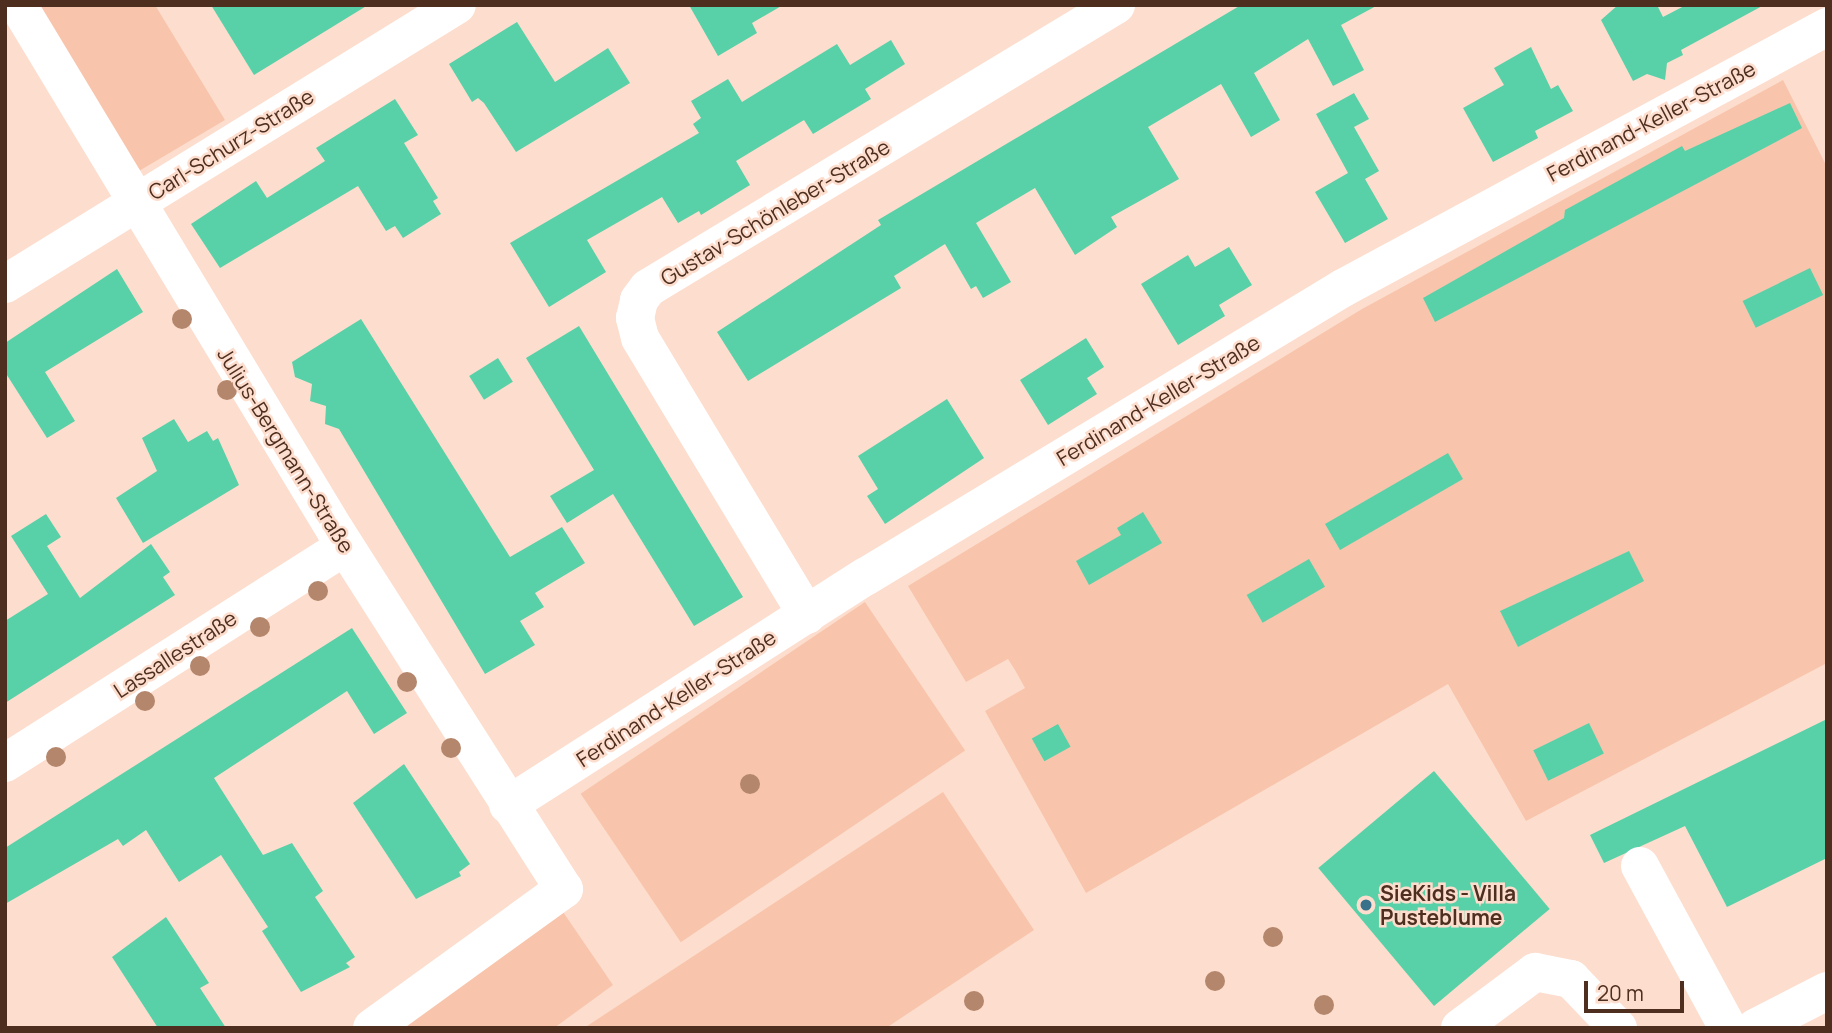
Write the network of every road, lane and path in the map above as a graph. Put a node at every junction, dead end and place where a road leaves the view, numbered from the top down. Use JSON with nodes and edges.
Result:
{"nodes":[{"id":1,"x":18,"y":5,"type":"edge"},
{"id":2,"x":457,"y":5,"type":"edge"},
{"id":3,"x":1116,"y":5,"type":"edge"},
{"id":4,"x":1827,"y":27,"type":"edge"},
{"id":5,"x":136,"y":203,"type":"junction"},
{"id":6,"x":5,"y":284,"type":"edge"},
{"id":7,"x":345,"y":545,"type":"junction"},
{"id":8,"x":807,"y":615,"type":"junction"},
{"id":9,"x":5,"y":763,"type":"edge"},
{"id":10,"x":509,"y":805,"type":"junction"},
{"id":11,"x":1640,"y":866,"type":"dead end"},
{"id":12,"x":1827,"y":991,"type":"edge"},
{"id":13,"x":1608,"y":1020,"type":"edge"},
{"id":14,"x":372,"y":1028,"type":"edge"},
{"id":15,"x":1460,"y":1028,"type":"edge"},
{"id":16,"x":1728,"y":1028,"type":"edge"},
{"id":17,"x":1755,"y":1028,"type":"edge"}],
"edges":[{"from":1,"to":5,"type":"street","name":"Julius-Bergmann-Straße"},
{"from":2,"to":5,"type":"street","name":"Carl-Schurz-Straße"},
{"from":3,"to":8,"type":"street","name":"Gustav-Schönleber-Straße"},
{"from":4,"to":8,"type":"street","name":"Ferdinand-Keller-Straße"},
{"from":5,"to":6,"type":"street","name":"Carl-Schurz-Straße"},
{"from":5,"to":7,"type":"street","name":"Julius-Bergmann-Straße"},
{"from":7,"to":9,"type":"street","name":"Lassallestraße"},
{"from":7,"to":10,"type":"street","name":"Julius-Bergmann-Straße"},
{"from":8,"to":10,"type":"street","name":"Ferdinand-Keller-Straße"},
{"from":10,"to":14,"type":"street","name":"Julius-Bergmann-Straße"},
{"from":11,"to":16,"type":"street"},
{"from":12,"to":17,"type":"street"},
{"from":13,"to":15,"type":"street"}]}
